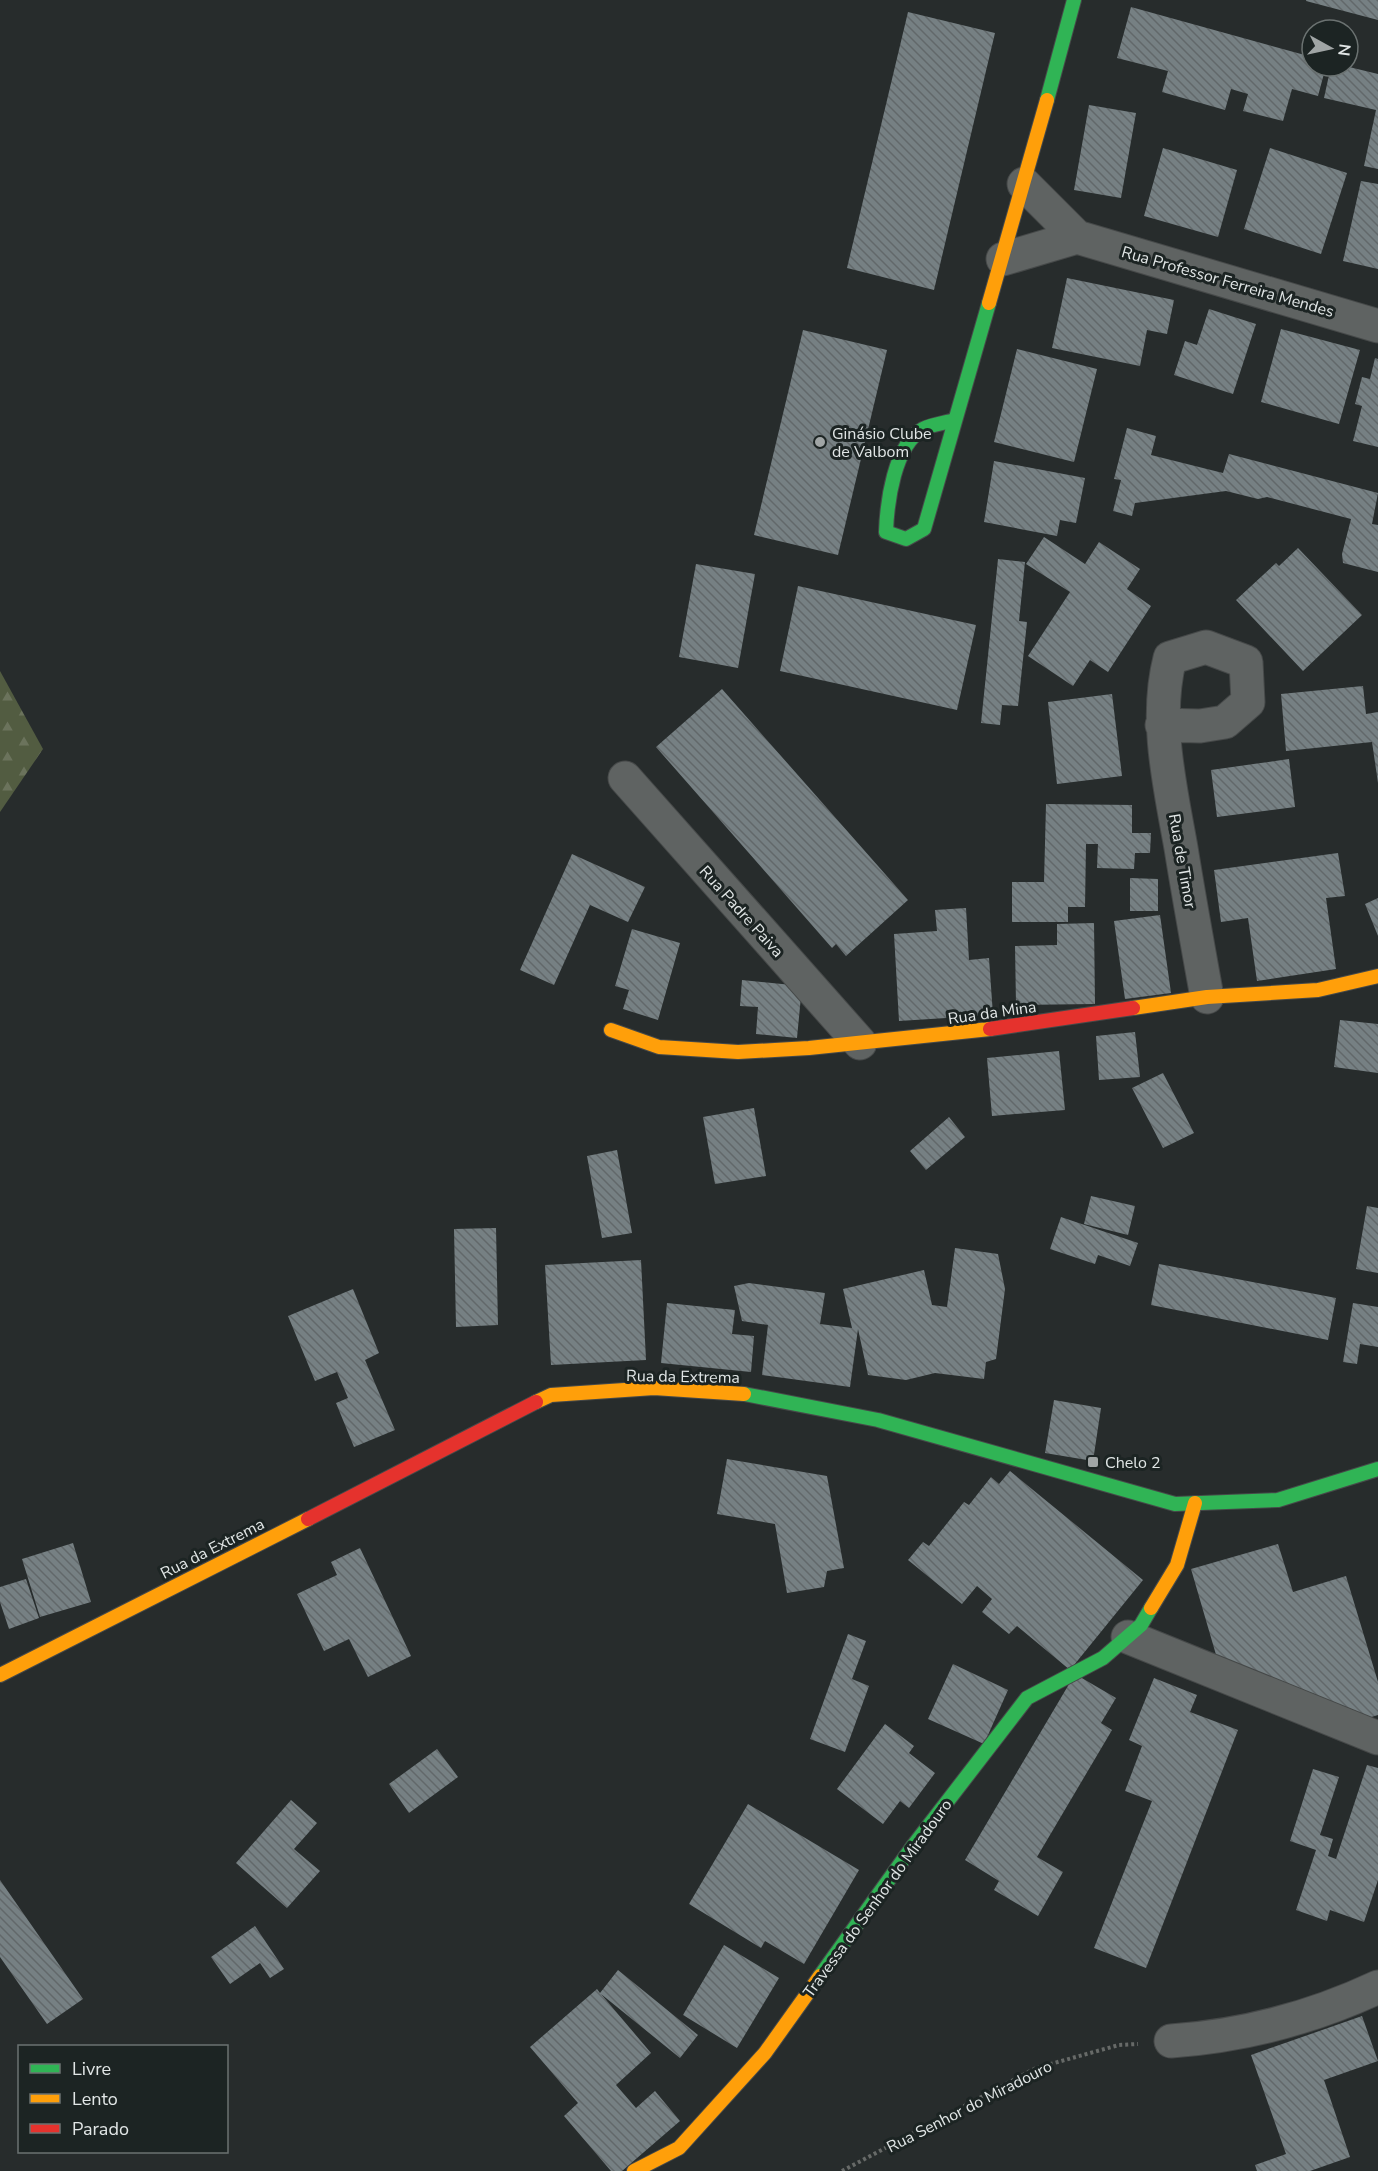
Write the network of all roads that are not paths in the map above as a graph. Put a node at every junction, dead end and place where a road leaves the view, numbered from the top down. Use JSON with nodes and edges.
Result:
{"nodes":[{"id":1,"x":1074,"y":0,"type":"edge"},
{"id":2,"x":1024,"y":184,"type":"junction"},
{"id":3,"x":1077,"y":237,"type":"junction"},
{"id":4,"x":1003,"y":259,"type":"junction"},
{"id":5,"x":1378,"y":326,"type":"edge"},
{"id":6,"x":956,"y":420,"type":"junction"},
{"id":7,"x":1162,"y":725,"type":"dead end"},
{"id":8,"x":625,"y":778,"type":"dead end"},
{"id":9,"x":1378,"y":976,"type":"edge"},
{"id":10,"x":1207,"y":997,"type":"junction"},
{"id":11,"x":611,"y":1030,"type":"dead end"},
{"id":12,"x":860,"y":1043,"type":"junction"},
{"id":13,"x":1378,"y":1469,"type":"edge"},
{"id":14,"x":1195,"y":1503,"type":"junction"},
{"id":15,"x":1128,"y":1637,"type":"junction"},
{"id":16,"x":0,"y":1675,"type":"edge"},
{"id":17,"x":1378,"y":1738,"type":"edge"},
{"id":18,"x":1378,"y":1987,"type":"edge"},
{"id":19,"x":1172,"y":2041,"type":"road end"},
{"id":20,"x":634,"y":2171,"type":"edge"}],
"edges":[{"from":1,"to":2,"type":"street"},
{"from":2,"to":3,"type":"street","name":"Rua Professor Ferreira Mendes"},
{"from":2,"to":4,"type":"street"},
{"from":3,"to":4,"type":"street"},
{"from":3,"to":5,"type":"street","name":"Rua Professor Ferreira Mendes"},
{"from":4,"to":6,"type":"street"},
{"from":6,"to":6,"type":"street"},
{"from":7,"to":10,"type":"street","name":"Rua de Timor"},
{"from":8,"to":12,"type":"street","name":"Rua Padre Paiva"},
{"from":9,"to":10,"type":"street","name":"Rua da Mina"},
{"from":10,"to":12,"type":"street","name":"Rua da Mina"},
{"from":11,"to":12,"type":"street","name":"Rua da Mina"},
{"from":13,"to":14,"type":"street","name":"Rua da Extrema"},
{"from":14,"to":15,"type":"street","name":"Travessa do Senhor do Miradouro"},
{"from":14,"to":16,"type":"street","name":"Rua da Extrema"},
{"from":15,"to":17,"type":"street"},
{"from":15,"to":20,"type":"street","name":"Travessa do Senhor do Miradouro"},
{"from":18,"to":19,"type":"street"}]}
